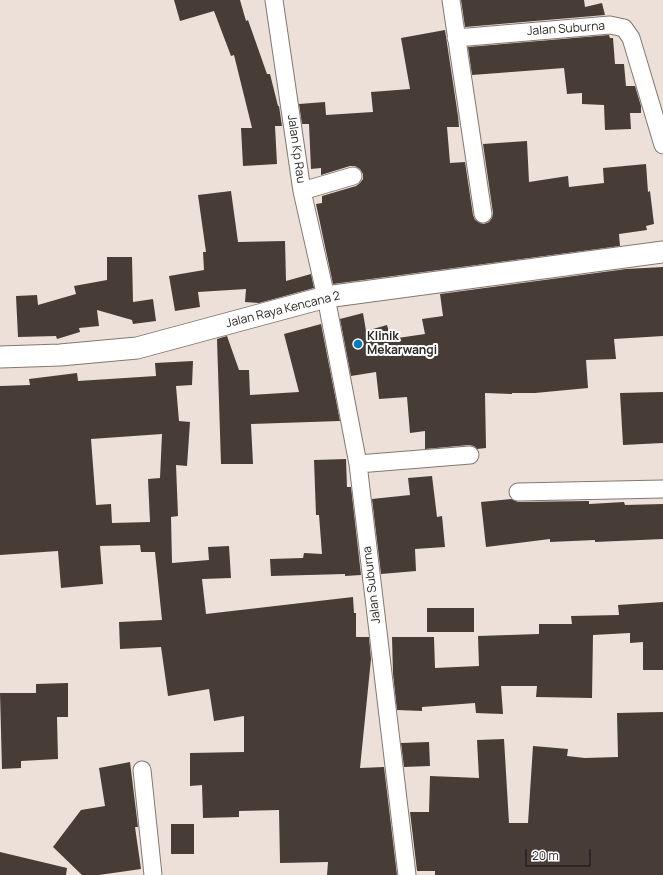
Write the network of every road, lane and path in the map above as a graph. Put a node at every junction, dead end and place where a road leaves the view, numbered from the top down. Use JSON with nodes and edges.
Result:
{"nodes":[{"id":1,"x":274,"y":0,"type":"edge"},
{"id":2,"x":451,"y":0,"type":"edge"},
{"id":3,"x":456,"y":38,"type":"junction"},
{"id":4,"x":663,"y":145,"type":"edge"},
{"id":5,"x":353,"y":176,"type":"dead end"},
{"id":6,"x":302,"y":191,"type":"junction"},
{"id":7,"x":483,"y":214,"type":"dead end"},
{"id":8,"x":663,"y":252,"type":"edge"},
{"id":9,"x":326,"y":297,"type":"junction"},
{"id":10,"x":0,"y":357,"type":"edge"},
{"id":11,"x":470,"y":455,"type":"dead end"},
{"id":12,"x":358,"y":464,"type":"junction"},
{"id":13,"x":663,"y":489,"type":"edge"},
{"id":14,"x":518,"y":492,"type":"dead end"},
{"id":15,"x":142,"y":770,"type":"dead end"},
{"id":16,"x":153,"y":875,"type":"edge"},
{"id":17,"x":407,"y":875,"type":"edge"}],
"edges":[{"from":1,"to":6,"type":"street","name":"Jalan Kp Rau"},
{"from":2,"to":3,"type":"street"},
{"from":3,"to":4,"type":"street","name":"Jalan Suburna"},
{"from":3,"to":7,"type":"street"},
{"from":5,"to":6,"type":"street"},
{"from":6,"to":9,"type":"street","name":"Jalan Kp Rau"},
{"from":8,"to":9,"type":"street","name":"Jalan Raya Kencana 2"},
{"from":9,"to":10,"type":"street","name":"Jalan Raya Kencana 2"},
{"from":9,"to":12,"type":"street","name":"Jalan Suburna"},
{"from":11,"to":12,"type":"street"},
{"from":12,"to":17,"type":"street","name":"Jalan Suburna"},
{"from":13,"to":14,"type":"street"},
{"from":15,"to":16,"type":"street"}]}
